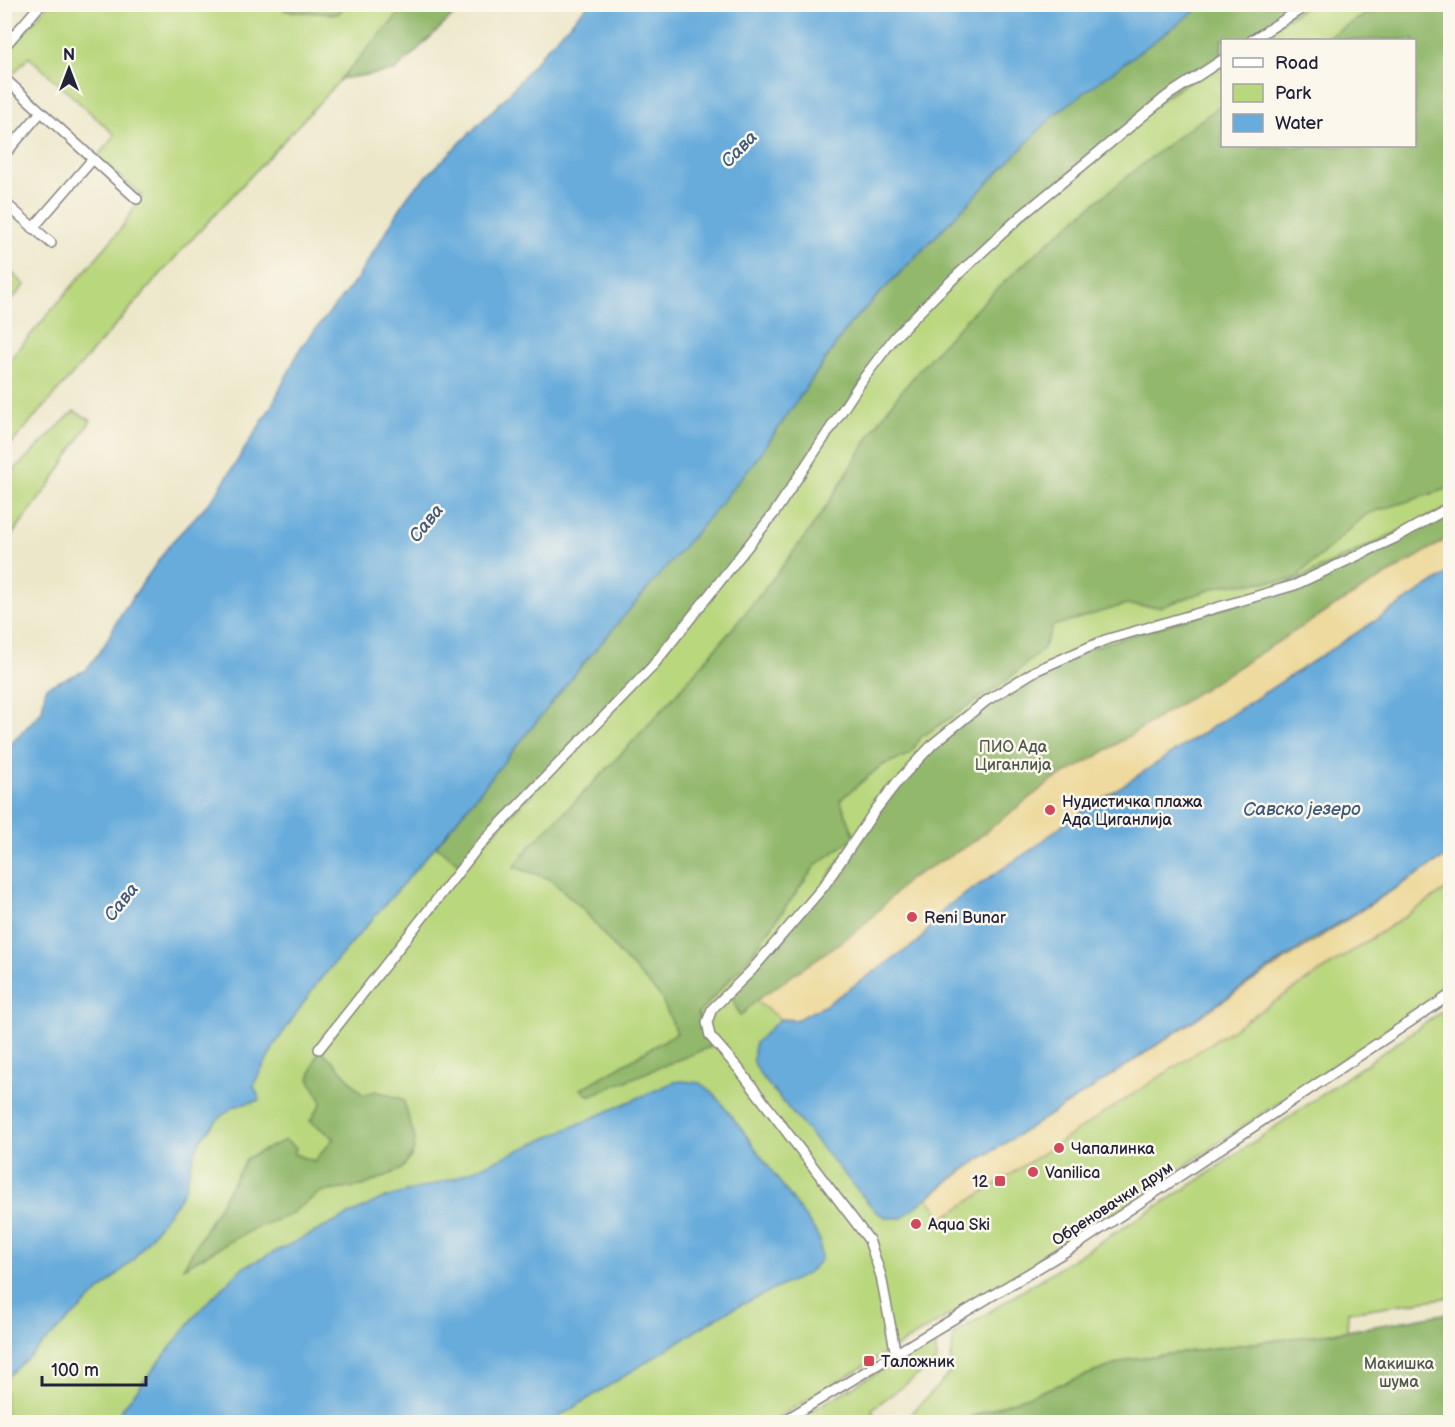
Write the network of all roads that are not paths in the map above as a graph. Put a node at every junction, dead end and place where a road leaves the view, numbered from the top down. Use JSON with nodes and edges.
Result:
{"nodes":[{"id":1,"x":41,"y":4,"type":"edge"},
{"id":2,"x":1309,"y":4,"type":"edge"},
{"id":3,"x":1254,"y":39,"type":"edge"},
{"id":4,"x":4,"y":47,"type":"edge"},
{"id":5,"x":1221,"y":61,"type":"edge"},
{"id":6,"x":4,"y":78,"type":"edge"},
{"id":7,"x":41,"y":112,"type":"junction"},
{"id":8,"x":4,"y":155,"type":"edge"},
{"id":9,"x":93,"y":159,"type":"junction"},
{"id":10,"x":137,"y":200,"type":"dead end"},
{"id":11,"x":4,"y":202,"type":"edge"},
{"id":12,"x":33,"y":228,"type":"junction"},
{"id":13,"x":51,"y":243,"type":"dead end"},
{"id":14,"x":1450,"y":507,"type":"edge"},
{"id":15,"x":1450,"y":995,"type":"edge"},
{"id":16,"x":319,"y":1049,"type":"dead end"},
{"id":17,"x":896,"y":1355,"type":"junction"},
{"id":18,"x":782,"y":1422,"type":"edge"}],
"edges":[{"from":1,"to":4,"type":"street"},
{"from":2,"to":3,"type":"street"},
{"from":5,"to":16,"type":"street"},
{"from":6,"to":7,"type":"street"},
{"from":7,"to":8,"type":"street"},
{"from":7,"to":9,"type":"street"},
{"from":9,"to":10,"type":"street"},
{"from":9,"to":12,"type":"street"},
{"from":11,"to":12,"type":"street"},
{"from":12,"to":13,"type":"street"},
{"from":14,"to":17,"type":"street"},
{"from":15,"to":17,"type":"street","name":"Обреновачки друм"},
{"from":17,"to":18,"type":"street","name":"Обреновачки друм"}]}
